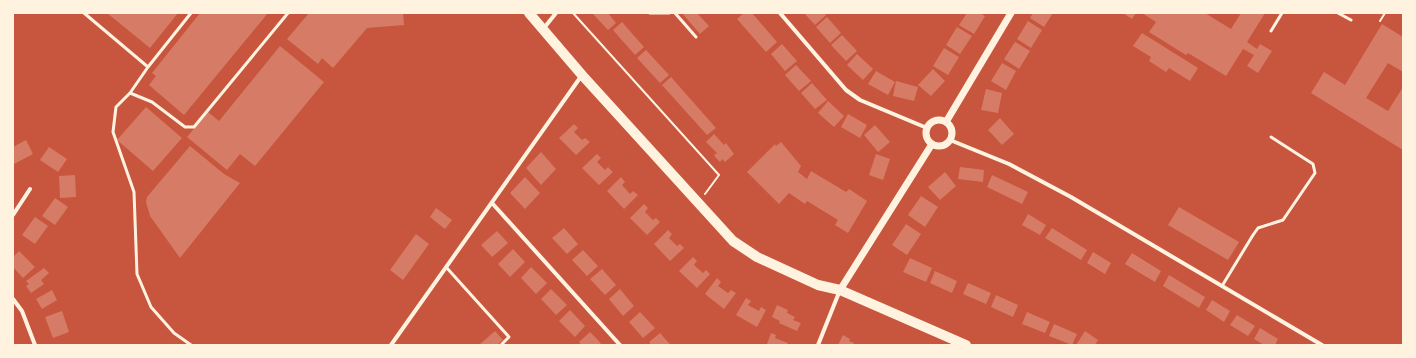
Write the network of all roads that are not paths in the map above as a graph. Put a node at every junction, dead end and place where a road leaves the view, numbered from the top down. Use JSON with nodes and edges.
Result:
{"nodes":[{"id":1,"x":84,"y":13,"type":"edge"},
{"id":2,"x":191,"y":13,"type":"edge"},
{"id":3,"x":288,"y":13,"type":"edge"},
{"id":4,"x":529,"y":13,"type":"edge"},
{"id":5,"x":556,"y":13,"type":"edge"},
{"id":6,"x":650,"y":13,"type":"edge"},
{"id":7,"x":669,"y":13,"type":"edge"},
{"id":8,"x":675,"y":13,"type":"edge"},
{"id":9,"x":780,"y":13,"type":"edge"},
{"id":10,"x":1011,"y":13,"type":"edge"},
{"id":11,"x":1282,"y":13,"type":"edge"},
{"id":12,"x":1338,"y":13,"type":"edge"},
{"id":13,"x":1350,"y":20,"type":"dead end"},
{"id":14,"x":543,"y":30,"type":"junction"},
{"id":15,"x":1271,"y":31,"type":"dead end"},
{"id":16,"x":696,"y":37,"type":"dead end"},
{"id":17,"x":148,"y":67,"type":"junction"},
{"id":18,"x":582,"y":75,"type":"junction"},
{"id":19,"x":130,"y":93,"type":"junction"},
{"id":20,"x":946,"y":122,"type":"junction"},
{"id":21,"x":927,"y":128,"type":"junction"},
{"id":22,"x":1271,"y":137,"type":"dead end"},
{"id":23,"x":950,"y":140,"type":"junction"},
{"id":24,"x":932,"y":144,"type":"junction"},
{"id":25,"x":30,"y":189,"type":"dead end"},
{"id":26,"x":492,"y":202,"type":"junction"},
{"id":27,"x":13,"y":215,"type":"edge"},
{"id":28,"x":446,"y":267,"type":"junction"},
{"id":29,"x":1222,"y":286,"type":"junction"},
{"id":30,"x":840,"y":290,"type":"junction"},
{"id":31,"x":13,"y":299,"type":"edge"},
{"id":32,"x":502,"y":344,"type":"dead end"},
{"id":33,"x":35,"y":345,"type":"edge"},
{"id":34,"x":191,"y":345,"type":"edge"},
{"id":35,"x":391,"y":345,"type":"edge"},
{"id":36,"x":620,"y":345,"type":"edge"},
{"id":37,"x":818,"y":345,"type":"edge"},
{"id":38,"x":966,"y":345,"type":"edge"},
{"id":39,"x":1322,"y":345,"type":"edge"}],
"edges":[{"from":1,"to":17,"type":"lane"},
{"from":2,"to":17,"type":"lane"},
{"from":3,"to":19,"type":"lane"},
{"from":4,"to":14,"type":"highway"},
{"from":5,"to":14,"type":"street"},
{"from":6,"to":7,"type":"lane"},
{"from":8,"to":16,"type":"lane"},
{"from":9,"to":21,"type":"street"},
{"from":10,"to":20,"type":"street"},
{"from":11,"to":15,"type":"lane"},
{"from":12,"to":13,"type":"lane"},
{"from":14,"to":18,"type":"highway"},
{"from":17,"to":19,"type":"lane"},
{"from":18,"to":26,"type":"street"},
{"from":18,"to":30,"type":"highway"},
{"from":19,"to":34,"type":"lane"},
{"from":20,"to":21,"type":"street"},
{"from":20,"to":23,"type":"street"},
{"from":21,"to":24,"type":"street"},
{"from":22,"to":29,"type":"lane"},
{"from":23,"to":24,"type":"street"},
{"from":23,"to":29,"type":"street"},
{"from":24,"to":30,"type":"street"},
{"from":25,"to":27,"type":"street"},
{"from":26,"to":28,"type":"street"},
{"from":26,"to":36,"type":"street"},
{"from":28,"to":32,"type":"lane"},
{"from":28,"to":35,"type":"street"},
{"from":29,"to":39,"type":"street"},
{"from":30,"to":37,"type":"street"},
{"from":30,"to":38,"type":"highway"},
{"from":31,"to":33,"type":"street"}]}
